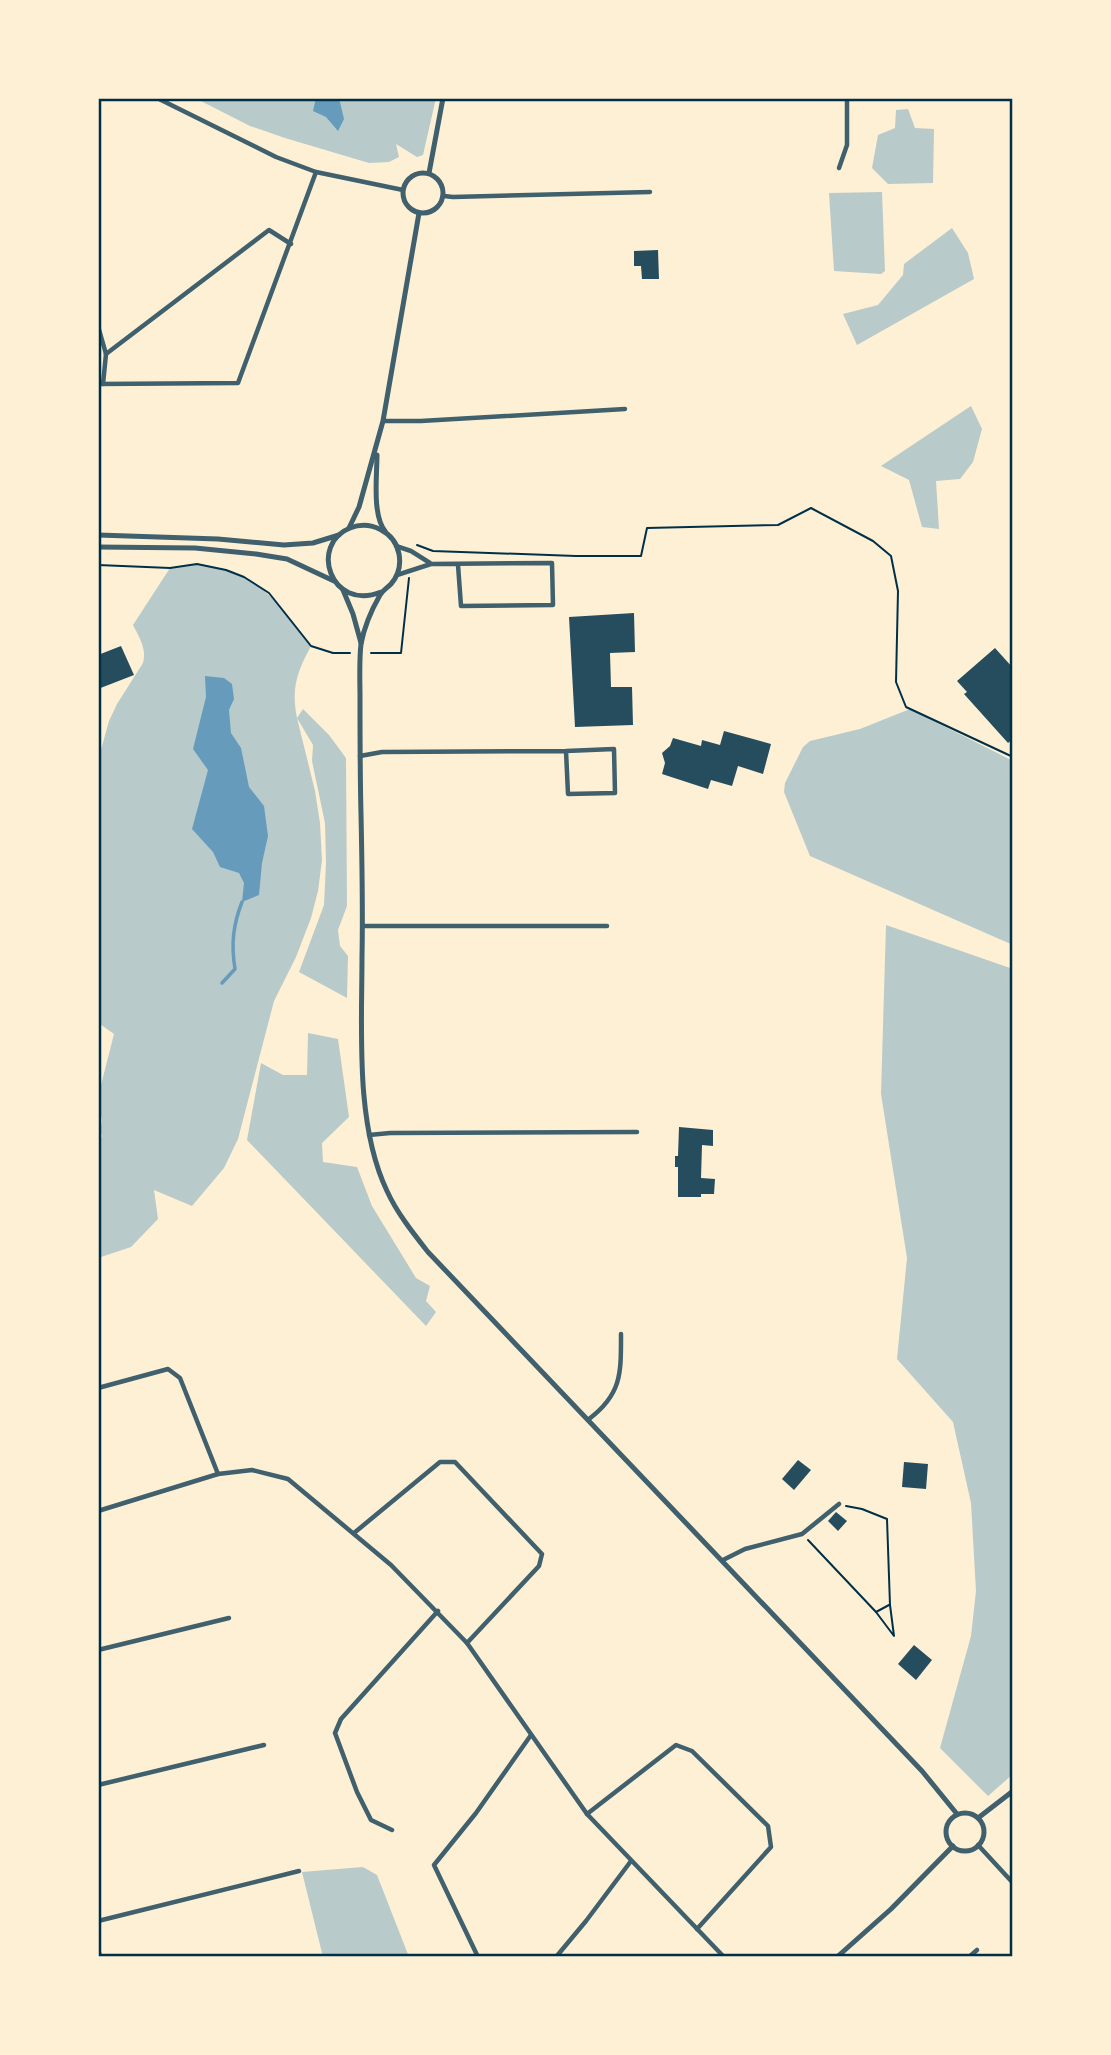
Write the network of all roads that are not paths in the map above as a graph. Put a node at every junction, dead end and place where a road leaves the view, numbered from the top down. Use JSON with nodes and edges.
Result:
{"nodes":[{"id":1,"x":157,"y":98,"type":"edge"},
{"id":2,"x":443,"y":98,"type":"edge"},
{"id":3,"x":847,"y":98,"type":"edge"},
{"id":4,"x":839,"y":168,"type":"dead end"},
{"id":5,"x":316,"y":172,"type":"junction"},
{"id":6,"x":429,"y":173,"type":"junction"},
{"id":7,"x":403,"y":190,"type":"junction"},
{"id":8,"x":650,"y":192,"type":"dead end"},
{"id":9,"x":444,"y":195,"type":"junction"},
{"id":10,"x":419,"y":213,"type":"junction"},
{"id":11,"x":291,"y":244,"type":"junction"},
{"id":12,"x":98,"y":326,"type":"edge"},
{"id":13,"x":106,"y":354,"type":"junction"},
{"id":14,"x":101,"y":384,"type":"edge"},
{"id":15,"x":625,"y":409,"type":"dead end"},
{"id":16,"x":383,"y":421,"type":"junction"},
{"id":17,"x":376,"y":448,"type":"junction"},
{"id":18,"x":349,"y":528,"type":"junction"},
{"id":19,"x":387,"y":533,"type":"junction"},
{"id":20,"x":98,"y":535,"type":"edge"},
{"id":21,"x":339,"y":535,"type":"junction"},
{"id":22,"x":396,"y":546,"type":"junction"},
{"id":23,"x":98,"y":547,"type":"edge"},
{"id":24,"x":431,"y":564,"type":"junction"},
{"id":25,"x":458,"y":565,"type":"junction"},
{"id":26,"x":397,"y":575,"type":"junction"},
{"id":27,"x":335,"y":582,"type":"junction"},
{"id":28,"x":343,"y":590,"type":"junction"},
{"id":29,"x":381,"y":592,"type":"junction"},
{"id":30,"x":361,"y":643,"type":"junction"},
{"id":31,"x":566,"y":751,"type":"junction"},
{"id":32,"x":360,"y":756,"type":"junction"},
{"id":33,"x":363,"y":926,"type":"junction"},
{"id":34,"x":607,"y":926,"type":"dead end"},
{"id":35,"x":637,"y":1132,"type":"dead end"},
{"id":36,"x":369,"y":1135,"type":"junction"},
{"id":37,"x":621,"y":1334,"type":"dead end"},
{"id":38,"x":98,"y":1388,"type":"edge"},
{"id":39,"x":589,"y":1419,"type":"junction"},
{"id":40,"x":218,"y":1474,"type":"junction"},
{"id":41,"x":838,"y":1504,"type":"road end"},
{"id":42,"x":98,"y":1511,"type":"edge"},
{"id":43,"x":354,"y":1533,"type":"junction"},
{"id":44,"x":723,"y":1560,"type":"junction"},
{"id":45,"x":438,"y":1611,"type":"junction"},
{"id":46,"x":229,"y":1618,"type":"dead end"},
{"id":47,"x":467,"y":1643,"type":"junction"},
{"id":48,"x":98,"y":1650,"type":"edge"},
{"id":49,"x":531,"y":1735,"type":"junction"},
{"id":50,"x":264,"y":1745,"type":"dead end"},
{"id":51,"x":98,"y":1785,"type":"edge"},
{"id":52,"x":1013,"y":1791,"type":"edge"},
{"id":53,"x":587,"y":1814,"type":"junction"},
{"id":54,"x":957,"y":1814,"type":"junction"},
{"id":55,"x":978,"y":1818,"type":"junction"},
{"id":56,"x":393,"y":1830,"type":"dead end"},
{"id":57,"x":978,"y":1845,"type":"junction"},
{"id":58,"x":953,"y":1846,"type":"junction"},
{"id":59,"x":631,"y":1861,"type":"junction"},
{"id":60,"x":299,"y":1871,"type":"dead end"},
{"id":61,"x":1013,"y":1883,"type":"edge"},
{"id":62,"x":98,"y":1921,"type":"edge"},
{"id":63,"x":697,"y":1929,"type":"junction"},
{"id":64,"x":98,"y":1948,"type":"edge"},
{"id":65,"x":977,"y":1950,"type":"dead end"},
{"id":66,"x":100,"y":1957,"type":"edge"},
{"id":67,"x":478,"y":1957,"type":"edge"},
{"id":68,"x":556,"y":1957,"type":"edge"},
{"id":69,"x":724,"y":1957,"type":"edge"},
{"id":70,"x":838,"y":1957,"type":"edge"},
{"id":71,"x":969,"y":1957,"type":"edge"}],
"edges":[{"from":1,"to":5,"type":"street"},
{"from":2,"to":6,"type":"street"},
{"from":3,"to":4,"type":"street"},
{"from":5,"to":7,"type":"street"},
{"from":5,"to":11,"type":"street"},
{"from":6,"to":7,"type":"street"},
{"from":6,"to":9,"type":"street"},
{"from":7,"to":10,"type":"street"},
{"from":8,"to":9,"type":"street"},
{"from":9,"to":10,"type":"street"},
{"from":10,"to":16,"type":"street"},
{"from":11,"to":13,"type":"street"},
{"from":11,"to":14,"type":"street"},
{"from":12,"to":13,"type":"street"},
{"from":13,"to":14,"type":"street"},
{"from":15,"to":16,"type":"street"},
{"from":16,"to":17,"type":"street"},
{"from":17,"to":18,"type":"street"},
{"from":17,"to":19,"type":"street"},
{"from":18,"to":19,"type":"street"},
{"from":18,"to":21,"type":"street"},
{"from":19,"to":22,"type":"street"},
{"from":20,"to":21,"type":"street"},
{"from":21,"to":27,"type":"street"},
{"from":22,"to":24,"type":"street"},
{"from":22,"to":26,"type":"street"},
{"from":23,"to":27,"type":"street"},
{"from":24,"to":25,"type":"street"},
{"from":24,"to":26,"type":"street"},
{"from":25,"to":25,"type":"street"},
{"from":26,"to":29,"type":"street"},
{"from":27,"to":28,"type":"street"},
{"from":28,"to":29,"type":"street"},
{"from":28,"to":30,"type":"street"},
{"from":29,"to":30,"type":"street"},
{"from":30,"to":32,"type":"street"},
{"from":31,"to":31,"type":"street"},
{"from":31,"to":32,"type":"street"},
{"from":32,"to":33,"type":"street"},
{"from":33,"to":34,"type":"street"},
{"from":33,"to":36,"type":"street"},
{"from":35,"to":36,"type":"street"},
{"from":36,"to":39,"type":"street"},
{"from":37,"to":39,"type":"street"},
{"from":38,"to":40,"type":"street"},
{"from":39,"to":44,"type":"street"},
{"from":40,"to":42,"type":"street"},
{"from":40,"to":43,"type":"street"},
{"from":41,"to":44,"type":"street"},
{"from":43,"to":45,"type":"street"},
{"from":43,"to":47,"type":"street"},
{"from":44,"to":54,"type":"street"},
{"from":45,"to":47,"type":"street"},
{"from":45,"to":56,"type":"street"},
{"from":46,"to":48,"type":"street"},
{"from":47,"to":49,"type":"street"},
{"from":49,"to":53,"type":"street"},
{"from":49,"to":67,"type":"street"},
{"from":50,"to":51,"type":"street"},
{"from":52,"to":55,"type":"street"},
{"from":53,"to":59,"type":"street"},
{"from":53,"to":63,"type":"street"},
{"from":54,"to":55,"type":"street"},
{"from":54,"to":58,"type":"street"},
{"from":55,"to":57,"type":"street"},
{"from":57,"to":58,"type":"street"},
{"from":57,"to":61,"type":"street"},
{"from":58,"to":70,"type":"street"},
{"from":59,"to":63,"type":"street"},
{"from":59,"to":68,"type":"street"},
{"from":60,"to":62,"type":"street"},
{"from":63,"to":69,"type":"street"},
{"from":64,"to":66,"type":"street"},
{"from":65,"to":71,"type":"street"}]}
